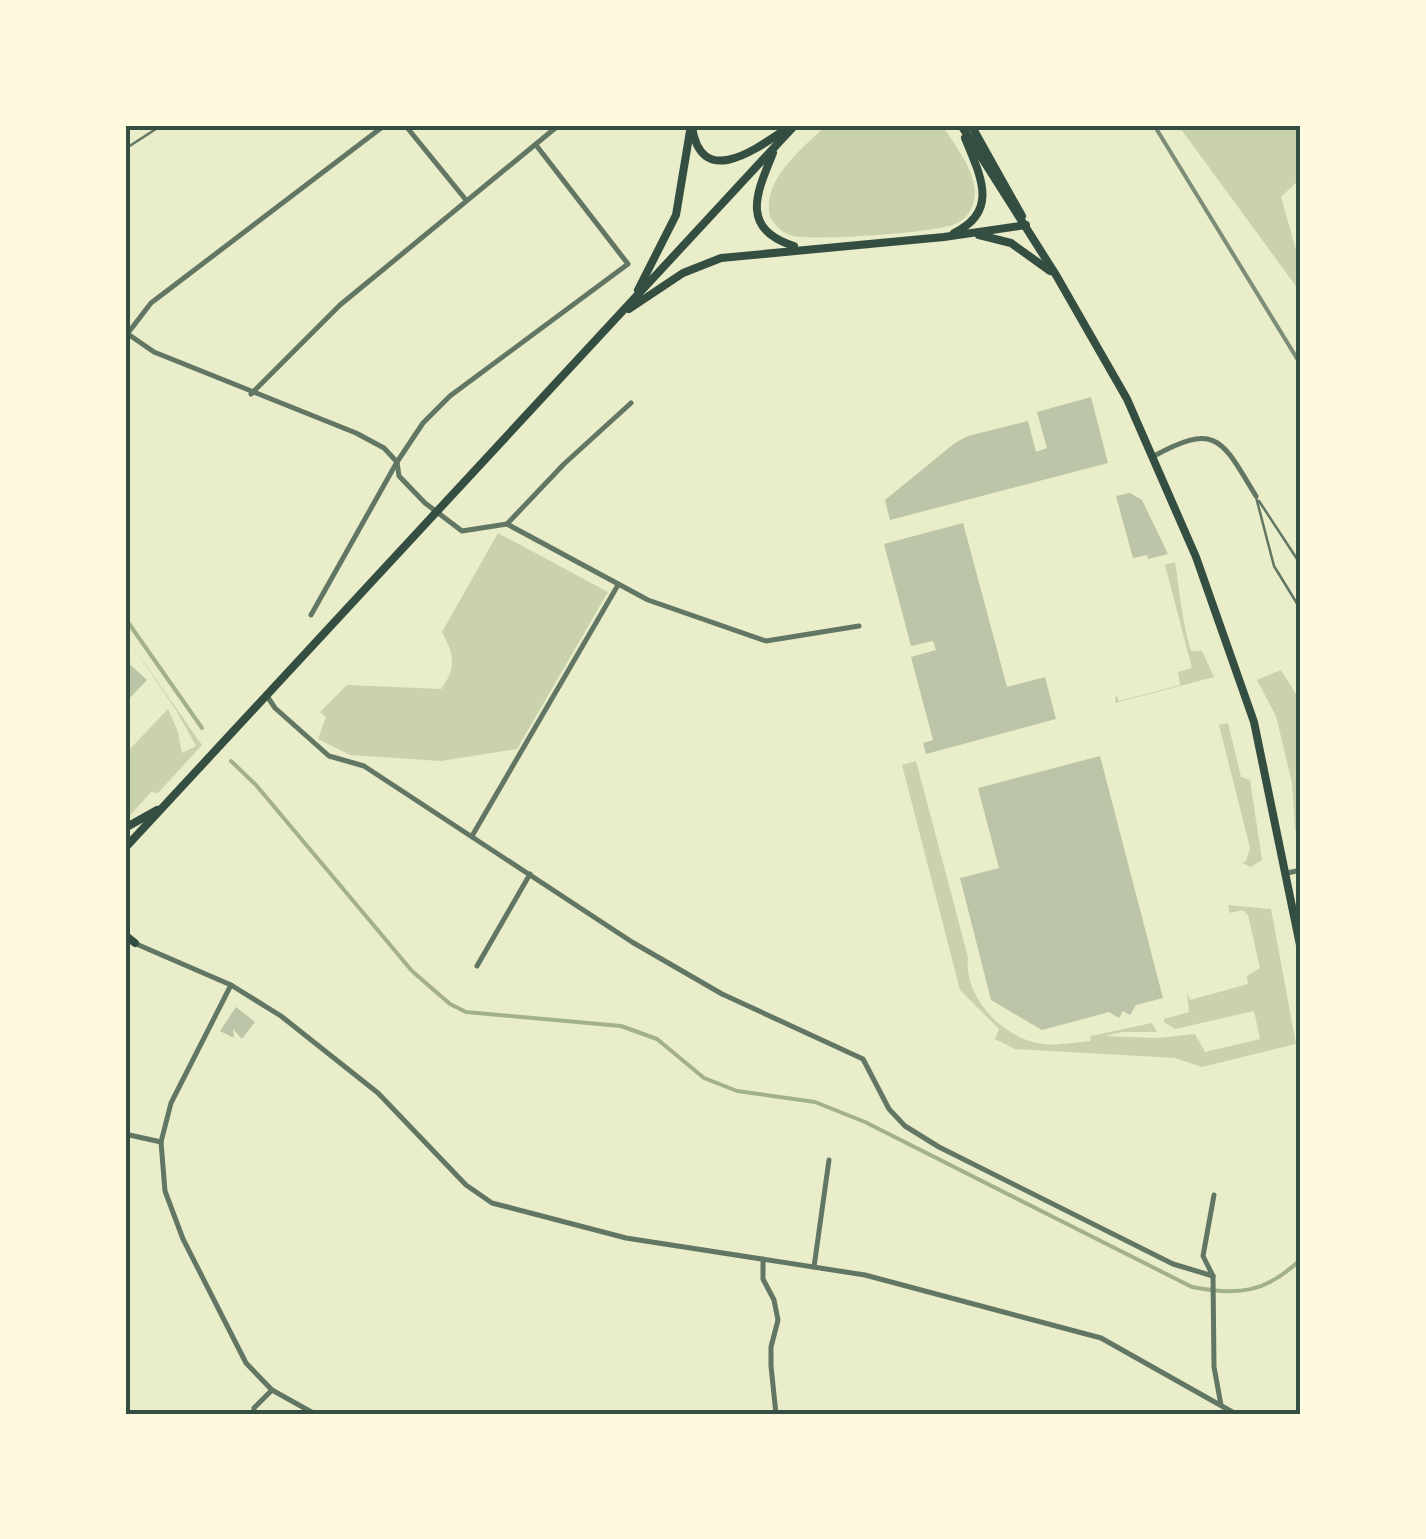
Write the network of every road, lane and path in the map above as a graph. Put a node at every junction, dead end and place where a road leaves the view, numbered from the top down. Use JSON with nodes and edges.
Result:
{"nodes":[{"id":1,"x":162,"y":125,"type":"edge"},
{"id":2,"x":385,"y":125,"type":"edge"},
{"id":3,"x":405,"y":125,"type":"edge"},
{"id":4,"x":559,"y":125,"type":"edge"},
{"id":5,"x":691,"y":125,"type":"edge"},
{"id":6,"x":794,"y":125,"type":"edge"},
{"id":7,"x":960,"y":125,"type":"edge"},
{"id":8,"x":971,"y":125,"type":"edge"},
{"id":9,"x":536,"y":145,"type":"junction"},
{"id":10,"x":777,"y":145,"type":"junction"},
{"id":11,"x":125,"y":149,"type":"edge"},
{"id":12,"x":466,"y":200,"type":"junction"},
{"id":13,"x":1026,"y":225,"type":"junction"},
{"id":14,"x":965,"y":234,"type":"junction"},
{"id":15,"x":944,"y":238,"type":"junction"},
{"id":16,"x":803,"y":248,"type":"junction"},
{"id":17,"x":1056,"y":275,"type":"junction"},
{"id":18,"x":632,"y":300,"type":"junction"},
{"id":19,"x":616,"y":317,"type":"junction"},
{"id":20,"x":126,"y":333,"type":"edge"},
{"id":21,"x":251,"y":394,"type":"junction"},
{"id":22,"x":631,"y":404,"type":"dead end"},
{"id":23,"x":1154,"y":456,"type":"junction"},
{"id":24,"x":397,"y":462,"type":"junction"},
{"id":25,"x":1256,"y":496,"type":"junction"},
{"id":26,"x":436,"y":513,"type":"junction"},
{"id":27,"x":508,"y":524,"type":"junction"},
{"id":28,"x":1301,"y":566,"type":"edge"},
{"id":29,"x":618,"y":584,"type":"junction"},
{"id":30,"x":1301,"y":610,"type":"edge"},
{"id":31,"x":311,"y":614,"type":"dead end"},
{"id":32,"x":859,"y":626,"type":"dead end"},
{"id":33,"x":266,"y":696,"type":"junction"},
{"id":34,"x":165,"y":806,"type":"junction"},
{"id":35,"x":125,"y":828,"type":"edge"},
{"id":36,"x":472,"y":836,"type":"junction"},
{"id":37,"x":125,"y":848,"type":"edge"},
{"id":38,"x":1301,"y":870,"type":"edge"},
{"id":39,"x":1287,"y":873,"type":"junction"},
{"id":40,"x":530,"y":874,"type":"junction"},
{"id":41,"x":125,"y":937,"type":"edge"},
{"id":42,"x":135,"y":943,"type":"joint"},
{"id":43,"x":1301,"y":950,"type":"edge"},
{"id":44,"x":477,"y":966,"type":"dead end"},
{"id":45,"x":231,"y":984,"type":"junction"},
{"id":46,"x":125,"y":1134,"type":"edge"},
{"id":47,"x":161,"y":1142,"type":"junction"},
{"id":48,"x":829,"y":1160,"type":"dead end"},
{"id":49,"x":1214,"y":1195,"type":"dead end"},
{"id":50,"x":763,"y":1259,"type":"junction"},
{"id":51,"x":814,"y":1267,"type":"junction"},
{"id":52,"x":1213,"y":1276,"type":"junction"},
{"id":53,"x":272,"y":1390,"type":"junction"},
{"id":54,"x":1221,"y":1406,"type":"junction"},
{"id":55,"x":254,"y":1414,"type":"edge"},
{"id":56,"x":315,"y":1414,"type":"edge"},
{"id":57,"x":776,"y":1414,"type":"edge"},
{"id":58,"x":1236,"y":1414,"type":"edge"}],
"edges":[{"from":1,"to":11,"type":"lane"},
{"from":2,"to":20,"type":"street"},
{"from":3,"to":12,"type":"street"},
{"from":4,"to":9,"type":"street"},
{"from":5,"to":6,"type":"main road"},
{"from":5,"to":18,"type":"main road"},
{"from":6,"to":10,"type":"main road"},
{"from":7,"to":13,"type":"main road"},
{"from":7,"to":15,"type":"main road"},
{"from":8,"to":13,"type":"main road"},
{"from":9,"to":12,"type":"street"},
{"from":9,"to":24,"type":"street"},
{"from":10,"to":16,"type":"main road"},
{"from":10,"to":18,"type":"main road"},
{"from":12,"to":21,"type":"street"},
{"from":13,"to":14,"type":"main road"},
{"from":13,"to":17,"type":"main road"},
{"from":14,"to":15,"type":"main road"},
{"from":14,"to":17,"type":"main road"},
{"from":15,"to":16,"type":"main road"},
{"from":16,"to":19,"type":"main road"},
{"from":17,"to":23,"type":"main road"},
{"from":18,"to":19,"type":"main road"},
{"from":19,"to":26,"type":"main road"},
{"from":20,"to":21,"type":"street"},
{"from":21,"to":24,"type":"street"},
{"from":22,"to":27,"type":"street"},
{"from":23,"to":25,"type":"street"},
{"from":23,"to":39,"type":"main road"},
{"from":24,"to":26,"type":"street"},
{"from":24,"to":31,"type":"street"},
{"from":25,"to":28,"type":"lane"},
{"from":25,"to":30,"type":"lane"},
{"from":26,"to":27,"type":"street"},
{"from":26,"to":33,"type":"main road"},
{"from":27,"to":29,"type":"street"},
{"from":29,"to":32,"type":"street"},
{"from":29,"to":36,"type":"street"},
{"from":33,"to":34,"type":"main road"},
{"from":33,"to":36,"type":"street"},
{"from":34,"to":35,"type":"main road"},
{"from":34,"to":37,"type":"main road"},
{"from":36,"to":40,"type":"street"},
{"from":38,"to":39,"type":"street"},
{"from":39,"to":43,"type":"main road"},
{"from":40,"to":44,"type":"street"},
{"from":40,"to":52,"type":"street"},
{"from":41,"to":42,"type":"main road"},
{"from":42,"to":45,"type":"street"},
{"from":45,"to":47,"type":"street"},
{"from":45,"to":50,"type":"street"},
{"from":46,"to":47,"type":"street"},
{"from":47,"to":53,"type":"street"},
{"from":48,"to":51,"type":"street"},
{"from":49,"to":52,"type":"street"},
{"from":50,"to":51,"type":"street"},
{"from":50,"to":57,"type":"street"},
{"from":51,"to":54,"type":"street"},
{"from":52,"to":54,"type":"street"},
{"from":53,"to":55,"type":"street"},
{"from":53,"to":56,"type":"street"},
{"from":54,"to":58,"type":"street"}]}
